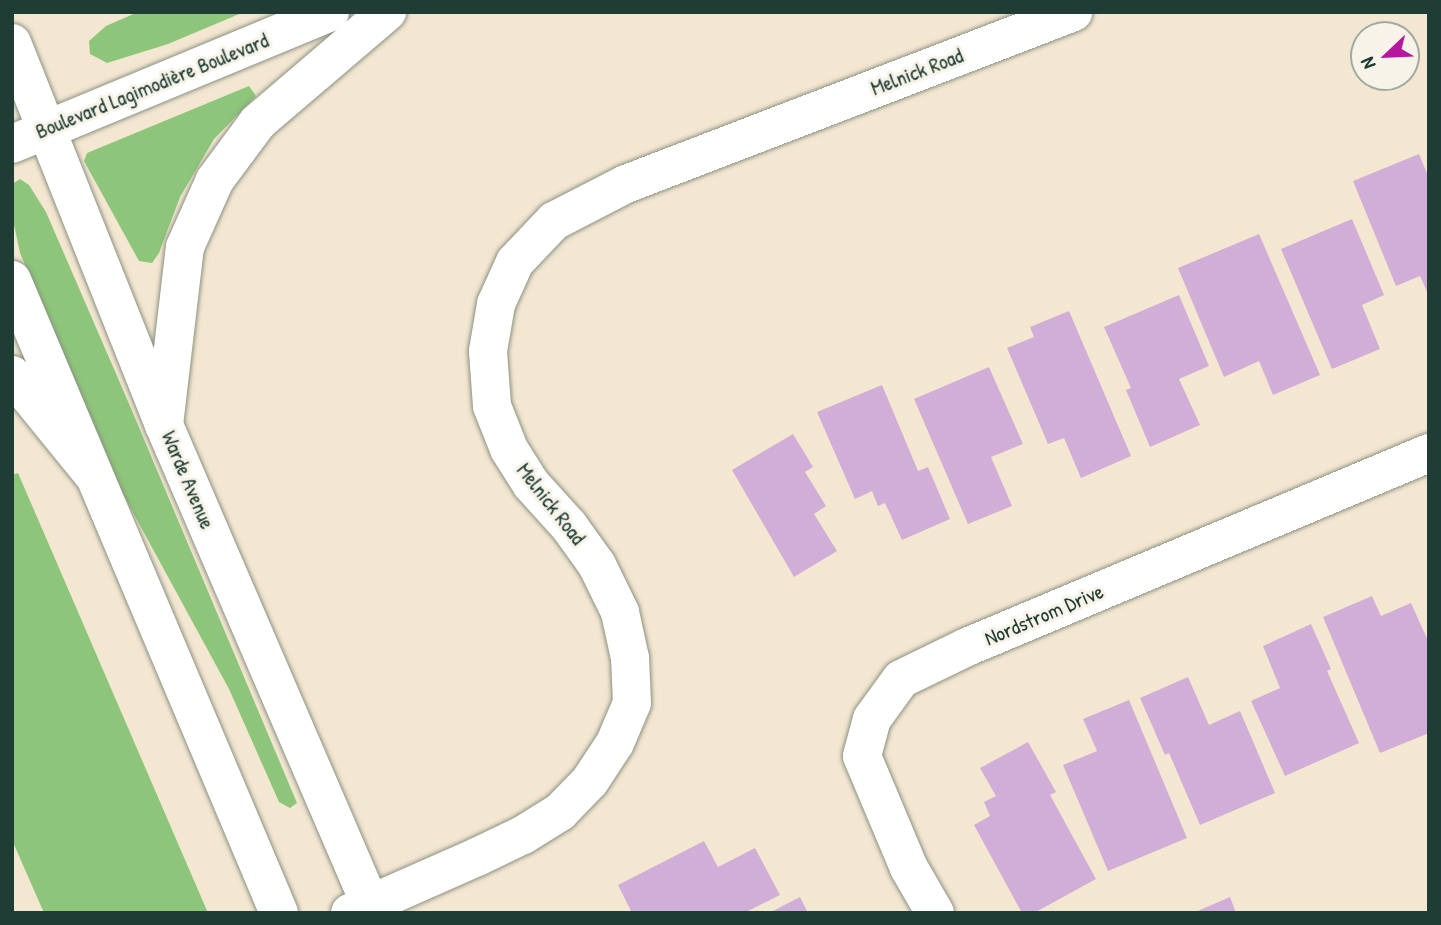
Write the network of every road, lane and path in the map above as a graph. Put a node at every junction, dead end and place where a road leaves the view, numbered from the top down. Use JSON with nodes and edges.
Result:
{"nodes":[{"id":1,"x":330,"y":12,"type":"edge"},
{"id":2,"x":387,"y":12,"type":"edge"},
{"id":3,"x":1073,"y":12,"type":"edge"},
{"id":4,"x":12,"y":43,"type":"edge"},
{"id":5,"x":47,"y":130,"type":"junction"},
{"id":6,"x":12,"y":144,"type":"edge"},
{"id":7,"x":12,"y":280,"type":"edge"},
{"id":8,"x":12,"y":375,"type":"edge"},
{"id":9,"x":164,"y":425,"type":"junction"},
{"id":10,"x":1429,"y":453,"type":"edge"},
{"id":11,"x":94,"y":476,"type":"junction"},
{"id":12,"x":365,"y":910,"type":"edge"},
{"id":13,"x":279,"y":913,"type":"edge"},
{"id":14,"x":935,"y":913,"type":"edge"}],
"edges":[{"from":1,"to":5,"type":"street","name":"Boulevard Lagimodière Boulevard"},
{"from":2,"to":9,"type":"street"},
{"from":3,"to":12,"type":"street","name":"Melnick Road"},
{"from":4,"to":5,"type":"street","name":"Warde Avenue"},
{"from":5,"to":6,"type":"street","name":"Boulevard Lagimodière Boulevard"},
{"from":5,"to":9,"type":"street","name":"Warde Avenue"},
{"from":7,"to":11,"type":"street"},
{"from":8,"to":11,"type":"street"},
{"from":9,"to":12,"type":"street","name":"Warde Avenue"},
{"from":10,"to":14,"type":"street","name":"Nordstrom Drive"},
{"from":11,"to":13,"type":"street"}]}
